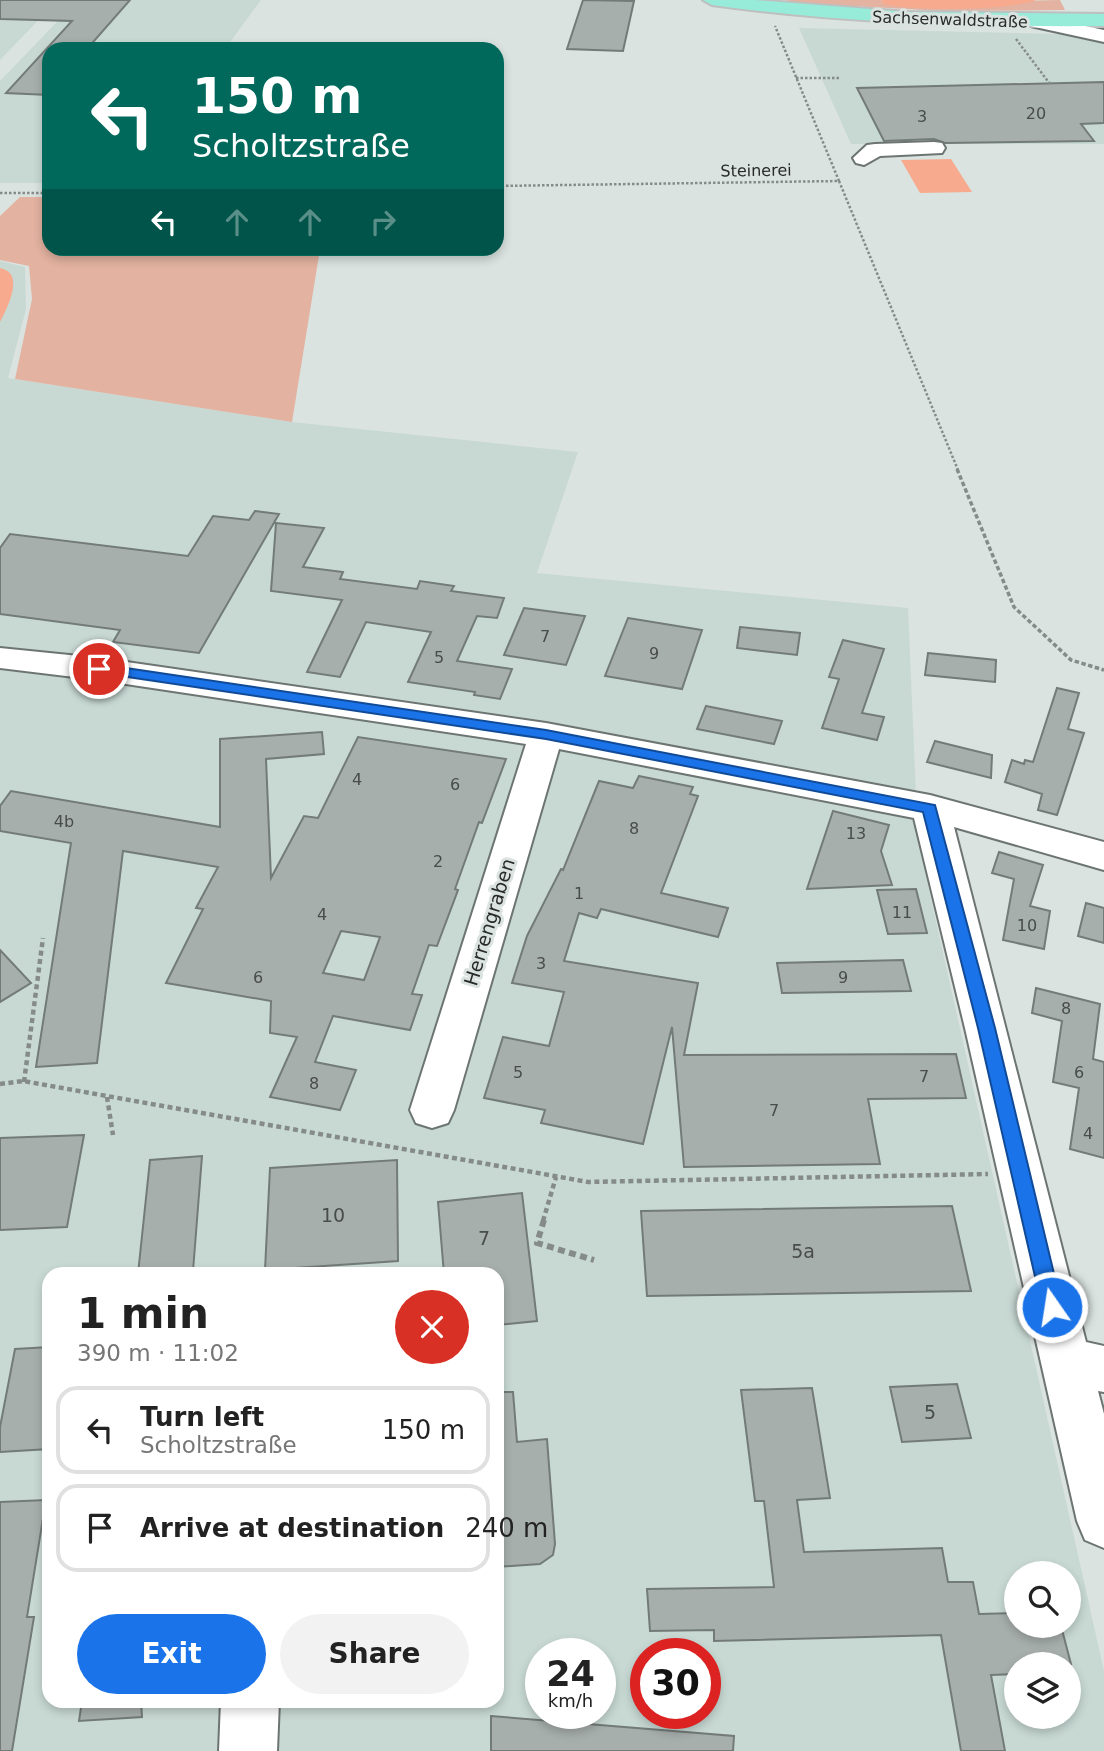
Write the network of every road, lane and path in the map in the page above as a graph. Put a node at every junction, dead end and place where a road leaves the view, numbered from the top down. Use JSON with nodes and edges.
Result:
{"nodes":[{"id":1,"x":712,"y":0,"type":"edge"},
{"id":2,"x":1100,"y":15,"type":"edge"},
{"id":3,"x":772,"y":18,"type":"dead end"},
{"id":4,"x":1033,"y":21,"type":"joint"},
{"id":5,"x":1012,"y":33,"type":"dead end"},
{"id":6,"x":796,"y":78,"type":"junction"},
{"id":7,"x":841,"y":78,"type":"dead end"},
{"id":8,"x":1050,"y":83,"type":"dead end"},
{"id":9,"x":934,"y":148,"type":"dead end"},
{"id":10,"x":870,"y":151,"type":"dead end"},
{"id":11,"x":839,"y":181,"type":"junction"},
{"id":12,"x":504,"y":186,"type":"edge"},
{"id":13,"x":0,"y":193,"type":"edge"},
{"id":14,"x":6,"y":193,"type":"junction"},
{"id":15,"x":42,"y":193,"type":"edge"},
{"id":16,"x":0,"y":199,"type":"edge"},
{"id":17,"x":0,"y":658,"type":"edge"},
{"id":18,"x":1104,"y":670,"type":"edge"},
{"id":19,"x":546,"y":735,"type":"junction"},
{"id":20,"x":930,"y":808,"type":"junction"},
{"id":21,"x":1104,"y":856,"type":"edge"},
{"id":22,"x":43,"y":938,"type":"dead end"},
{"id":23,"x":24,"y":1082,"type":"junction"},
{"id":24,"x":0,"y":1084,"type":"edge"},
{"id":25,"x":107,"y":1097,"type":"junction"},
{"id":26,"x":432,"y":1110,"type":"dead end"},
{"id":27,"x":113,"y":1135,"type":"dead end"},
{"id":28,"x":1021,"y":1173,"type":"junction"},
{"id":29,"x":556,"y":1177,"type":"junction"},
{"id":30,"x":594,"y":1260,"type":"dead end"},
{"id":31,"x":1084,"y":1365,"type":"edge"},
{"id":32,"x":1104,"y":1521,"type":"edge"},
{"id":33,"x":250,"y":1708,"type":"edge"},
{"id":34,"x":248,"y":1751,"type":"edge"}],
"edges":[{"from":1,"to":4,"type":"main road","name":"Sachsenwaldstraße"},
{"from":2,"to":4,"type":"street"},
{"from":3,"to":6,"type":"path"},
{"from":5,"to":8,"type":"path"},
{"from":6,"to":7,"type":"path"},
{"from":6,"to":11,"type":"path"},
{"from":9,"to":10,"type":"street"},
{"from":11,"to":12,"type":"path","name":"Steinerei"},
{"from":11,"to":18,"type":"path"},
{"from":13,"to":14,"type":"path"},
{"from":14,"to":15,"type":"path"},
{"from":14,"to":16,"type":"path"},
{"from":17,"to":19,"type":"street"},
{"from":19,"to":20,"type":"street"},
{"from":19,"to":26,"type":"street","name":"Herrengraben"},
{"from":20,"to":21,"type":"street"},
{"from":20,"to":28,"type":"street"},
{"from":22,"to":23,"type":"path"},
{"from":23,"to":24,"type":"path"},
{"from":23,"to":25,"type":"path"},
{"from":25,"to":27,"type":"path"},
{"from":25,"to":29,"type":"path"},
{"from":28,"to":29,"type":"path"},
{"from":28,"to":31,"type":"street"},
{"from":29,"to":30,"type":"path"},
{"from":31,"to":32,"type":"street"},
{"from":33,"to":34,"type":"street"}]}
